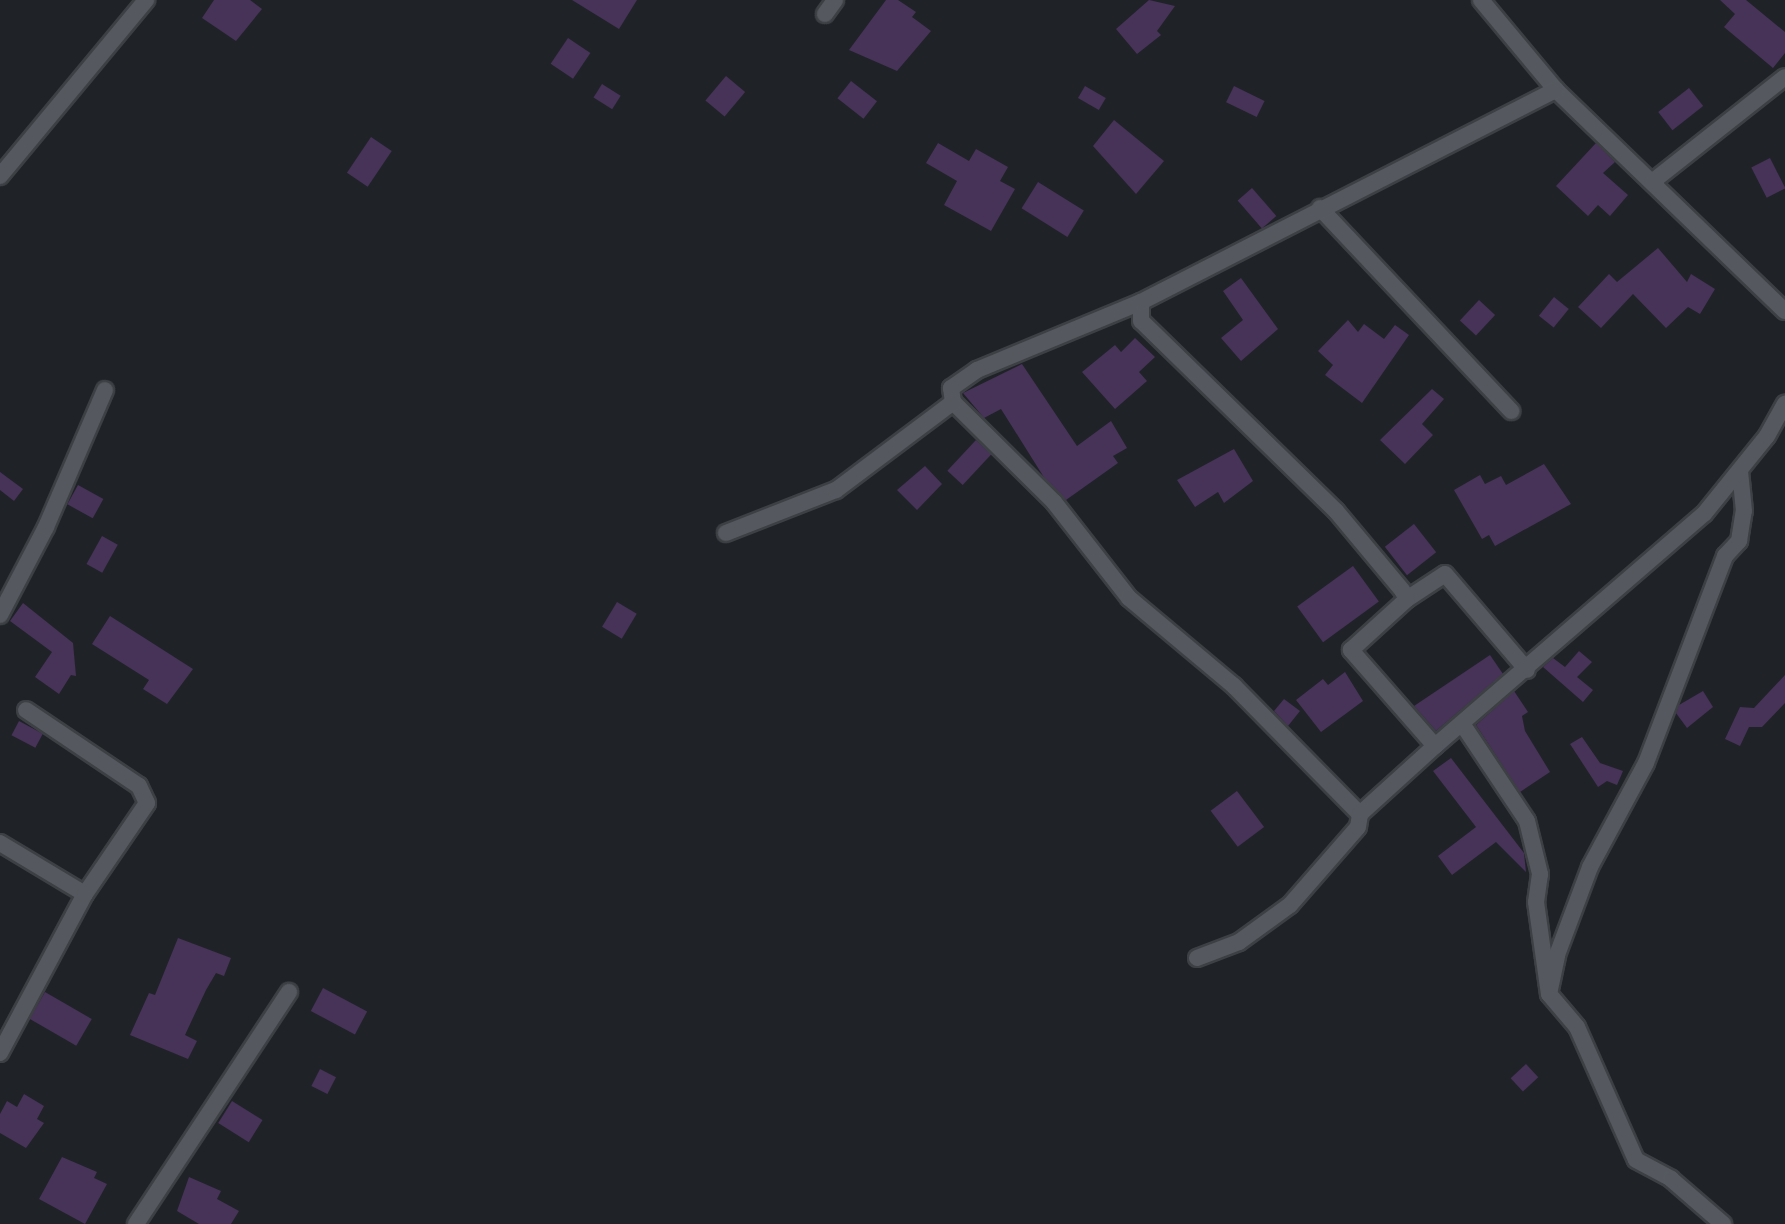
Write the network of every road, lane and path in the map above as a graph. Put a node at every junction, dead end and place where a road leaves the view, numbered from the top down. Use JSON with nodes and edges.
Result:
{"nodes":[{"id":1,"x":146,"y":0,"type":"edge"},
{"id":2,"x":835,"y":0,"type":"edge"},
{"id":3,"x":1481,"y":0,"type":"edge"},
{"id":4,"x":825,"y":14,"type":"dead end"},
{"id":5,"x":1785,"y":77,"type":"edge"},
{"id":6,"x":1556,"y":90,"type":"junction"},
{"id":7,"x":0,"y":176,"type":"edge"},
{"id":8,"x":1652,"y":182,"type":"junction"},
{"id":9,"x":1320,"y":208,"type":"junction"},
{"id":10,"x":1141,"y":302,"type":"junction"},
{"id":11,"x":1785,"y":311,"type":"edge"},
{"id":12,"x":105,"y":390,"type":"dead end"},
{"id":13,"x":953,"y":402,"type":"junction"},
{"id":14,"x":1785,"y":404,"type":"edge"},
{"id":15,"x":1511,"y":411,"type":"dead end"},
{"id":16,"x":1740,"y":471,"type":"junction"},
{"id":17,"x":726,"y":533,"type":"dead end"},
{"id":18,"x":1407,"y":598,"type":"junction"},
{"id":19,"x":0,"y":615,"type":"edge"},
{"id":20,"x":1527,"y":670,"type":"junction"},
{"id":21,"x":26,"y":710,"type":"dead end"},
{"id":22,"x":1463,"y":725,"type":"junction"},
{"id":23,"x":1435,"y":746,"type":"junction"},
{"id":24,"x":1360,"y":814,"type":"junction"},
{"id":25,"x":0,"y":843,"type":"edge"},
{"id":26,"x":85,"y":894,"type":"junction"},
{"id":27,"x":1197,"y":958,"type":"dead end"},
{"id":28,"x":289,"y":992,"type":"dead end"},
{"id":29,"x":1549,"y":994,"type":"junction"},
{"id":30,"x":0,"y":1053,"type":"edge"},
{"id":31,"x":136,"y":1224,"type":"edge"},
{"id":32,"x":1723,"y":1224,"type":"edge"}],
"edges":[{"from":1,"to":7,"type":"street"},
{"from":2,"to":4,"type":"street"},
{"from":3,"to":6,"type":"street"},
{"from":5,"to":8,"type":"street"},
{"from":6,"to":8,"type":"street"},
{"from":6,"to":9,"type":"street"},
{"from":8,"to":11,"type":"street"},
{"from":9,"to":10,"type":"street"},
{"from":9,"to":15,"type":"street"},
{"from":10,"to":13,"type":"street"},
{"from":10,"to":18,"type":"street"},
{"from":12,"to":19,"type":"street"},
{"from":13,"to":17,"type":"street"},
{"from":13,"to":24,"type":"street"},
{"from":14,"to":16,"type":"street"},
{"from":16,"to":20,"type":"street"},
{"from":16,"to":29,"type":"street"},
{"from":18,"to":20,"type":"street"},
{"from":18,"to":23,"type":"street"},
{"from":20,"to":22,"type":"street"},
{"from":21,"to":26,"type":"street"},
{"from":22,"to":23,"type":"street"},
{"from":22,"to":29,"type":"street"},
{"from":23,"to":24,"type":"street"},
{"from":24,"to":27,"type":"street"},
{"from":25,"to":26,"type":"street"},
{"from":26,"to":30,"type":"street"},
{"from":28,"to":31,"type":"street"},
{"from":29,"to":32,"type":"street"}]}
